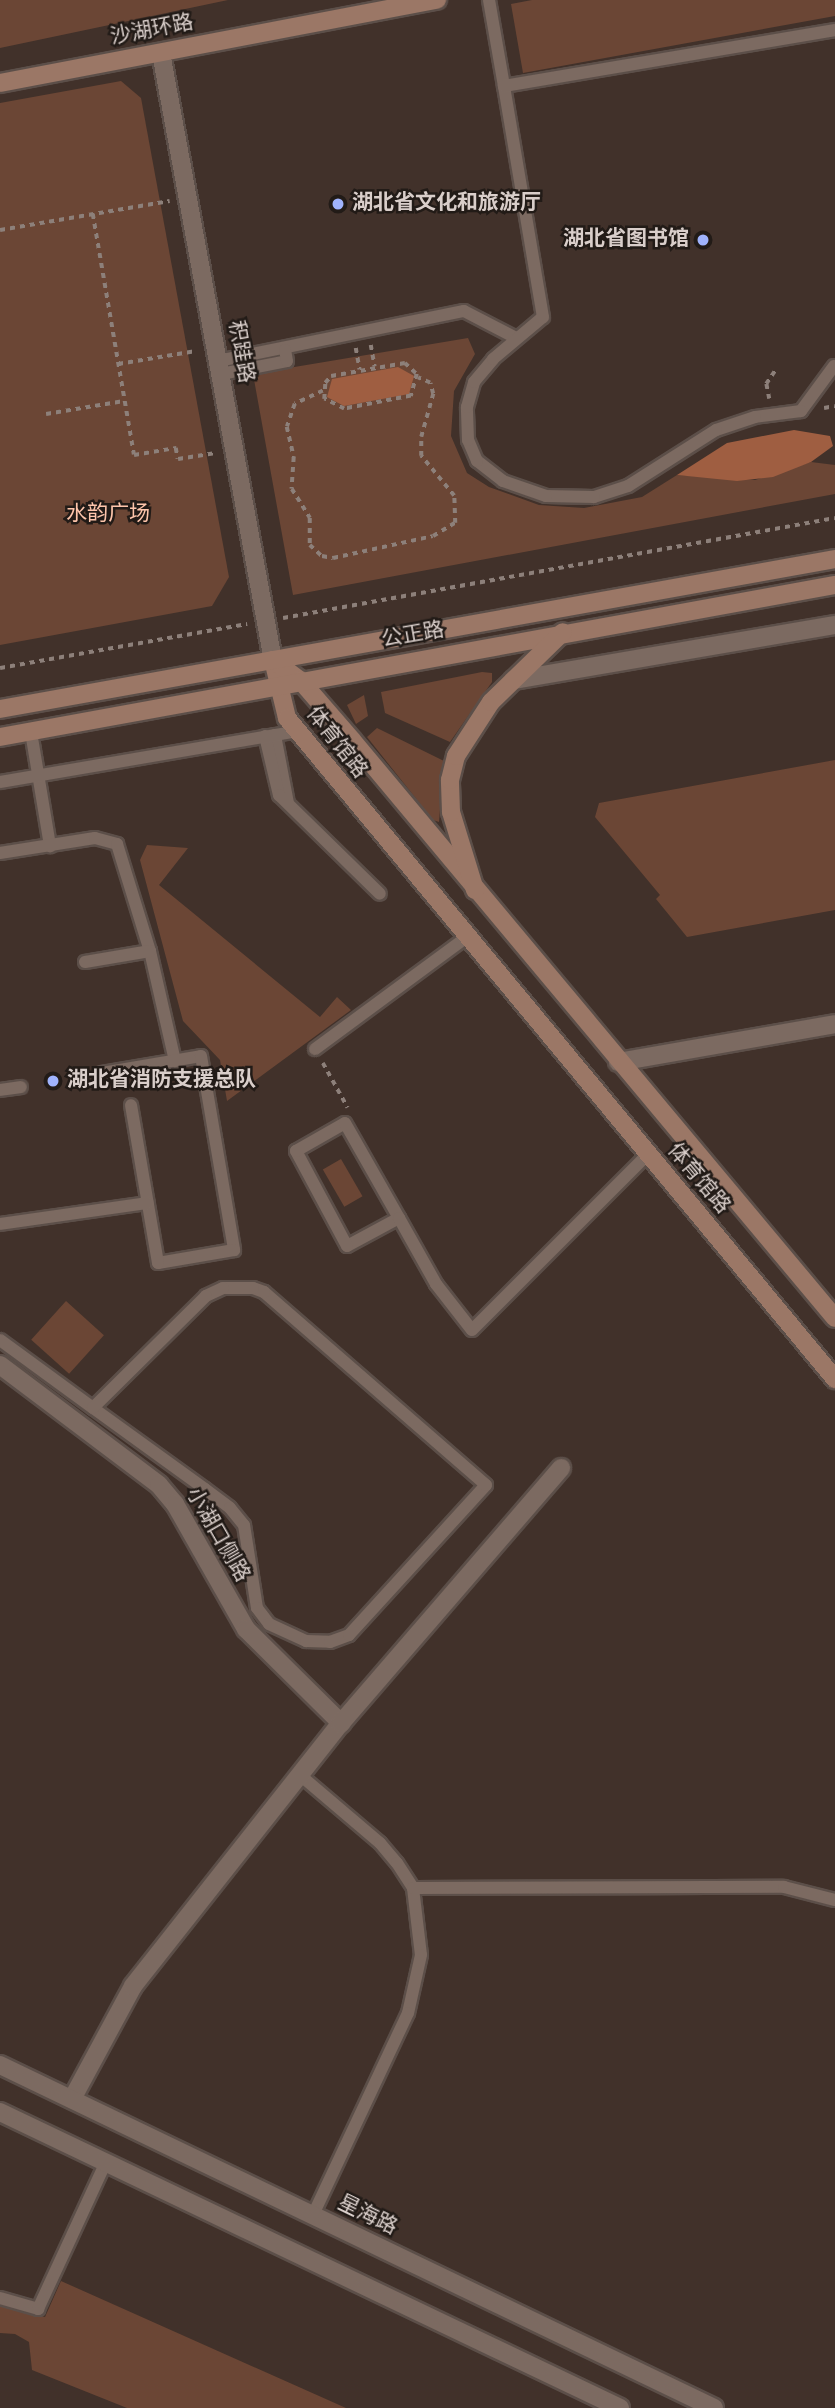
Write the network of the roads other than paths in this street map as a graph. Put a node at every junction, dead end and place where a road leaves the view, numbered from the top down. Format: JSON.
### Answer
{"nodes":[{"id":1,"x":437,"y":0,"type":"edge"},
{"id":2,"x":489,"y":0,"type":"edge"},
{"id":3,"x":835,"y":30,"type":"edge"},
{"id":4,"x":161,"y":52,"type":"junction"},
{"id":5,"x":0,"y":83,"type":"edge"},
{"id":6,"x":504,"y":86,"type":"junction"},
{"id":7,"x":516,"y":338,"type":"junction"},
{"id":8,"x":218,"y":361,"type":"junction"},
{"id":9,"x":834,"y":366,"type":"edge"},
{"id":10,"x":835,"y":559,"type":"edge"},
{"id":11,"x":835,"y":585,"type":"edge"},
{"id":12,"x":835,"y":625,"type":"edge"},
{"id":13,"x":563,"y":632,"type":"junction"},
{"id":14,"x":273,"y":660,"type":"junction"},
{"id":15,"x":300,"y":680,"type":"junction"},
{"id":16,"x":513,"y":680,"type":"junction"},
{"id":17,"x":278,"y":684,"type":"junction"},
{"id":18,"x":0,"y":709,"type":"edge"},
{"id":19,"x":298,"y":731,"type":"junction"},
{"id":20,"x":25,"y":733,"type":"junction"},
{"id":21,"x":270,"y":736,"type":"junction"},
{"id":22,"x":0,"y":737,"type":"edge"},
{"id":23,"x":0,"y":745,"type":"edge"},
{"id":24,"x":38,"y":775,"type":"junction"},
{"id":25,"x":0,"y":782,"type":"edge"},
{"id":26,"x":50,"y":846,"type":"junction"},
{"id":27,"x":0,"y":853,"type":"edge"},
{"id":28,"x":476,"y":893,"type":"junction"},
{"id":29,"x":380,"y":894,"type":"dead end"},
{"id":30,"x":467,"y":937,"type":"junction"},
{"id":31,"x":150,"y":951,"type":"junction"},
{"id":32,"x":85,"y":962,"type":"dead end"},
{"id":33,"x":835,"y":1024,"type":"edge"},
{"id":34,"x":315,"y":1049,"type":"road end"},
{"id":35,"x":175,"y":1060,"type":"junction"},
{"id":36,"x":618,"y":1062,"type":"junction"},
{"id":37,"x":102,"y":1073,"type":"dead end"},
{"id":38,"x":21,"y":1087,"type":"dead end"},
{"id":39,"x":0,"y":1090,"type":"edge"},
{"id":40,"x":131,"y":1105,"type":"dead end"},
{"id":41,"x":648,"y":1154,"type":"junction"},
{"id":42,"x":148,"y":1203,"type":"junction"},
{"id":43,"x":399,"y":1219,"type":"junction"},
{"id":44,"x":0,"y":1224,"type":"edge"},
{"id":45,"x":835,"y":1318,"type":"edge"},
{"id":46,"x":0,"y":1340,"type":"edge"},
{"id":47,"x":0,"y":1365,"type":"edge"},
{"id":48,"x":835,"y":1379,"type":"edge"},
{"id":49,"x":93,"y":1408,"type":"junction"},
{"id":50,"x":561,"y":1468,"type":"dead end"},
{"id":51,"x":341,"y":1723,"type":"junction"},
{"id":52,"x":300,"y":1775,"type":"junction"},
{"id":53,"x":413,"y":1888,"type":"junction"},
{"id":54,"x":835,"y":1900,"type":"edge"},
{"id":55,"x":0,"y":2065,"type":"edge"},
{"id":56,"x":72,"y":2099,"type":"junction"},
{"id":57,"x":0,"y":2112,"type":"edge"},
{"id":58,"x":106,"y":2162,"type":"junction"},
{"id":59,"x":313,"y":2215,"type":"junction"},
{"id":60,"x":0,"y":2298,"type":"edge"},
{"id":61,"x":620,"y":2408,"type":"edge"},
{"id":62,"x":714,"y":2408,"type":"edge"}],
"edges":[{"from":1,"to":4,"type":"main road","name":"沙湖环路"},
{"from":2,"to":6,"type":"lane"},
{"from":3,"to":6,"type":"lane"},
{"from":4,"to":5,"type":"main road","name":"沙湖环路"},
{"from":4,"to":8,"type":"street","name":"积跬路"},
{"from":6,"to":7,"type":"lane"},
{"from":7,"to":8,"type":"lane"},
{"from":7,"to":9,"type":"lane"},
{"from":8,"to":14,"type":"street","name":"积跬路"},
{"from":10,"to":14,"type":"main road","name":"公正路"},
{"from":11,"to":13,"type":"main road","name":"公正路"},
{"from":12,"to":16,"type":"street"},
{"from":13,"to":15,"type":"main road","name":"公正路"},
{"from":13,"to":16,"type":"main road"},
{"from":14,"to":15,"type":"main road","name":"体育馆路"},
{"from":14,"to":17,"type":"main road","name":"体育馆路"},
{"from":14,"to":18,"type":"main road","name":"公正路"},
{"from":15,"to":17,"type":"main road","name":"公正路"},
{"from":15,"to":28,"type":"main road","name":"体育馆路"},
{"from":16,"to":28,"type":"main road"},
{"from":17,"to":19,"type":"main road","name":"体育馆路"},
{"from":17,"to":20,"type":"main road","name":"公正路"},
{"from":19,"to":21,"type":"lane"},
{"from":19,"to":30,"type":"main road","name":"体育馆路"},
{"from":20,"to":22,"type":"main road","name":"公正路"},
{"from":20,"to":23,"type":"street"},
{"from":20,"to":24,"type":"lane"},
{"from":21,"to":24,"type":"lane"},
{"from":21,"to":29,"type":"lane"},
{"from":24,"to":25,"type":"lane"},
{"from":24,"to":26,"type":"lane"},
{"from":26,"to":27,"type":"lane"},
{"from":26,"to":31,"type":"lane"},
{"from":28,"to":36,"type":"main road","name":"体育馆路"},
{"from":30,"to":34,"type":"lane"},
{"from":30,"to":41,"type":"main road","name":"体育馆路"},
{"from":31,"to":32,"type":"lane"},
{"from":31,"to":35,"type":"lane"},
{"from":33,"to":36,"type":"street"},
{"from":35,"to":37,"type":"lane"},
{"from":35,"to":42,"type":"lane"},
{"from":36,"to":45,"type":"main road","name":"体育馆路"},
{"from":38,"to":39,"type":"lane"},
{"from":40,"to":42,"type":"lane"},
{"from":41,"to":43,"type":"lane"},
{"from":41,"to":48,"type":"main road","name":"体育馆路"},
{"from":42,"to":44,"type":"lane"},
{"from":43,"to":43,"type":"lane"},
{"from":46,"to":49,"type":"lane"},
{"from":47,"to":51,"type":"street","name":"小湖口侧路"},
{"from":49,"to":49,"type":"lane"},
{"from":50,"to":51,"type":"street"},
{"from":51,"to":52,"type":"street"},
{"from":52,"to":53,"type":"lane"},
{"from":52,"to":56,"type":"street"},
{"from":53,"to":54,"type":"lane"},
{"from":53,"to":59,"type":"lane"},
{"from":55,"to":56,"type":"street","name":"星海路"},
{"from":56,"to":59,"type":"street","name":"星海路"},
{"from":57,"to":58,"type":"street"},
{"from":58,"to":60,"type":"lane"},
{"from":58,"to":61,"type":"street"},
{"from":59,"to":62,"type":"street","name":"星海路"}]}
